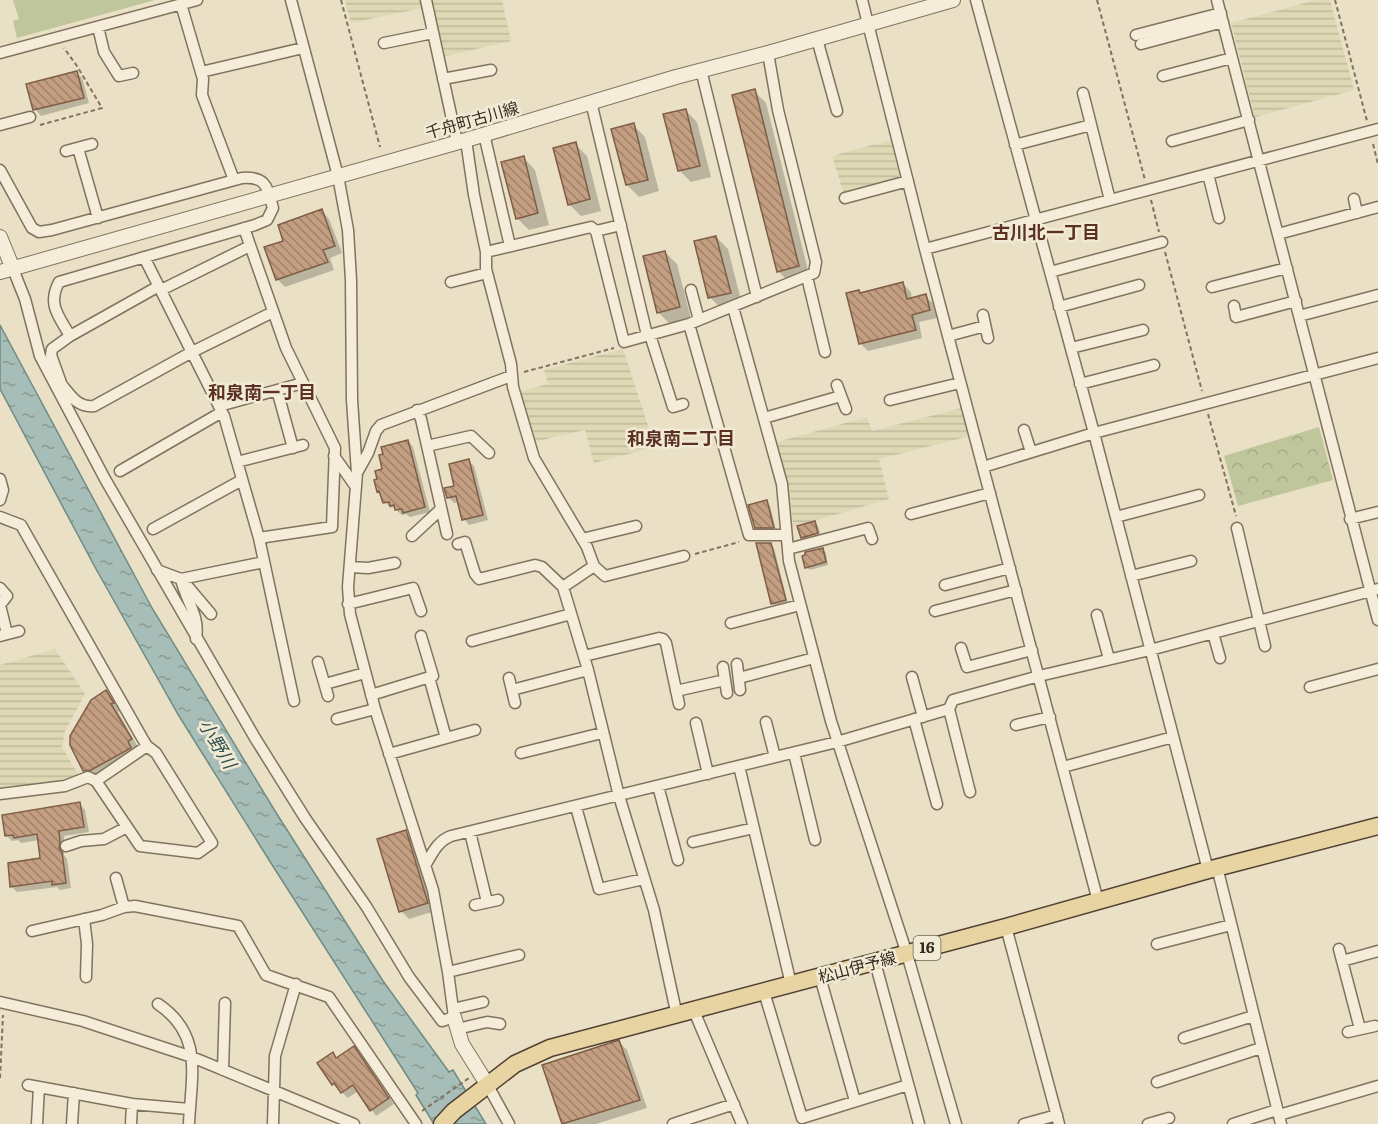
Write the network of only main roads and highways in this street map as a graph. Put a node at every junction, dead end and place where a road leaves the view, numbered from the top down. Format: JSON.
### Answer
{"nodes":[{"id":1,"x":1378,"y":826,"type":"edge"},
{"id":2,"x":442,"y":1124,"type":"edge"}],
"edges":[{"from":1,"to":2,"type":"main road","name":"松山伊予線","number":"16"}]}
